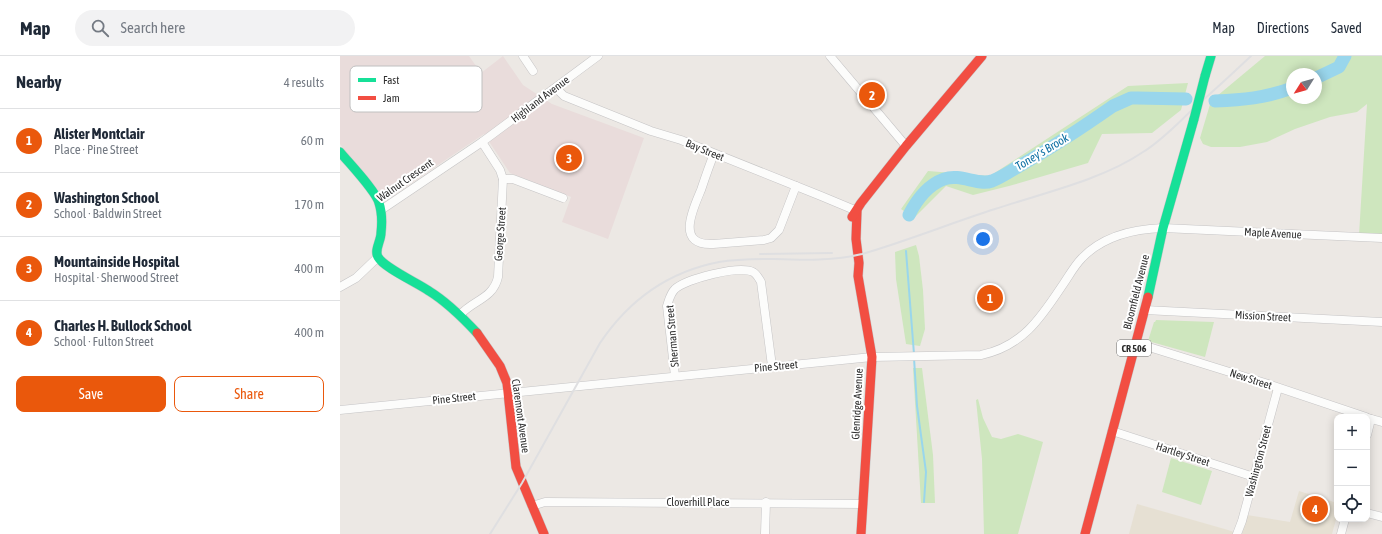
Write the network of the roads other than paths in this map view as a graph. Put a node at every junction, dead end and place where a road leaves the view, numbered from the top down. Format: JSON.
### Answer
{"nodes":[{"id":1,"x":523,"y":56,"type":"edge"},
{"id":2,"x":598,"y":56,"type":"edge"},
{"id":3,"x":830,"y":56,"type":"edge"},
{"id":4,"x":982,"y":56,"type":"edge"},
{"id":5,"x":1211,"y":56,"type":"edge"},
{"id":6,"x":533,"y":70,"type":"dead end"},
{"id":7,"x":556,"y":88,"type":"junction"},
{"id":8,"x":482,"y":142,"type":"junction"},
{"id":9,"x":906,"y":146,"type":"junction"},
{"id":10,"x":340,"y":152,"type":"edge"},
{"id":11,"x":714,"y":154,"type":"junction"},
{"id":12,"x":503,"y":179,"type":"junction"},
{"id":13,"x":796,"y":186,"type":"junction"},
{"id":14,"x":563,"y":198,"type":"dead end"},
{"id":15,"x":381,"y":210,"type":"junction"},
{"id":16,"x":857,"y":211,"type":"junction"},
{"id":17,"x":1164,"y":228,"type":"junction"},
{"id":18,"x":1382,"y":238,"type":"edge"},
{"id":19,"x":378,"y":257,"type":"junction"},
{"id":20,"x":340,"y":287,"type":"edge"},
{"id":21,"x":1145,"y":310,"type":"junction"},
{"id":22,"x":460,"y":315,"type":"junction"},
{"id":23,"x":1382,"y":322,"type":"edge"},
{"id":24,"x":1136,"y":343,"type":"junction"},
{"id":25,"x":872,"y":357,"type":"junction"},
{"id":26,"x":772,"y":366,"type":"junction"},
{"id":27,"x":675,"y":376,"type":"junction"},
{"id":28,"x":1278,"y":388,"type":"junction"},
{"id":29,"x":508,"y":393,"type":"junction"},
{"id":30,"x":340,"y":410,"type":"edge"},
{"id":31,"x":1356,"y":414,"type":"edge"},
{"id":32,"x":1370,"y":419,"type":"edge"},
{"id":33,"x":1382,"y":422,"type":"edge"},
{"id":34,"x":1112,"y":432,"type":"junction"},
{"id":35,"x":1254,"y":477,"type":"junction"},
{"id":36,"x":766,"y":502,"type":"junction"},
{"id":37,"x":863,"y":504,"type":"junction"},
{"id":38,"x":532,"y":506,"type":"junction"},
{"id":39,"x":1370,"y":515,"type":"edge"},
{"id":40,"x":1382,"y":517,"type":"edge"},
{"id":41,"x":1344,"y":522,"type":"edge"},
{"id":42,"x":544,"y":534,"type":"edge"},
{"id":43,"x":765,"y":534,"type":"edge"},
{"id":44,"x":860,"y":534,"type":"edge"},
{"id":45,"x":1085,"y":534,"type":"edge"},
{"id":46,"x":1237,"y":534,"type":"edge"},
{"id":47,"x":1341,"y":534,"type":"edge"}],
"edges":[{"from":1,"to":6,"type":"street"},
{"from":2,"to":7,"type":"street","name":"Highland Avenue"},
{"from":3,"to":9,"type":"street"},
{"from":4,"to":9,"type":"street"},
{"from":5,"to":17,"type":"street","name":"Bloomfield Avenue","number":"CR 506","bridge":true},
{"from":7,"to":8,"type":"street","name":"Highland Avenue"},
{"from":7,"to":11,"type":"street","name":"Bay Street"},
{"from":8,"to":12,"type":"street","name":"George Street"},
{"from":8,"to":15,"type":"street","name":"Walnut Crescent"},
{"from":9,"to":16,"type":"street"},
{"from":10,"to":15,"type":"street"},
{"from":11,"to":13,"type":"street","name":"Bay Street"},
{"from":11,"to":13,"type":"street"},
{"from":12,"to":14,"type":"street"},
{"from":12,"to":22,"type":"street","name":"George Street"},
{"from":13,"to":16,"type":"street","name":"Bay Street"},
{"from":15,"to":19,"type":"street","name":"Walnut Crescent"},
{"from":16,"to":25,"type":"street","name":"Glenridge Avenue"},
{"from":17,"to":18,"type":"street","name":"Maple Avenue"},
{"from":17,"to":21,"type":"street","name":"Bloomfield Avenue","number":"CR 506"},
{"from":17,"to":25,"type":"street","name":"Pine Street"},
{"from":19,"to":20,"type":"street"},
{"from":19,"to":22,"type":"street","name":"Claremont Avenue"},
{"from":21,"to":23,"type":"street","name":"Mission Street"},
{"from":21,"to":24,"type":"street","name":"Bloomfield Avenue","number":"CR 506"},
{"from":22,"to":29,"type":"street","name":"Claremont Avenue"},
{"from":24,"to":28,"type":"street","name":"New Street"},
{"from":24,"to":34,"type":"street","name":"Bloomfield Avenue","number":"CR 506"},
{"from":25,"to":26,"type":"street","name":"Pine Street"},
{"from":25,"to":37,"type":"street","name":"Glenridge Avenue"},
{"from":26,"to":27,"type":"street","name":"Pine Street"},
{"from":26,"to":27,"type":"street","name":"Sherman Street"},
{"from":27,"to":29,"type":"street","name":"Pine Street"},
{"from":28,"to":31,"type":"street","name":"New Street"},
{"from":28,"to":35,"type":"street","name":"Washington Street"},
{"from":29,"to":30,"type":"street","name":"Pine Street"},
{"from":29,"to":38,"type":"street","name":"Claremont Avenue"},
{"from":32,"to":33,"type":"street","name":"New Street"},
{"from":34,"to":35,"type":"street","name":"Hartley Street"},
{"from":34,"to":45,"type":"street","name":"Bloomfield Avenue","number":"CR 506"},
{"from":35,"to":46,"type":"street","name":"Washington Street"},
{"from":36,"to":37,"type":"street","name":"Cloverhill Place"},
{"from":36,"to":38,"type":"street","name":"Cloverhill Place"},
{"from":36,"to":43,"type":"street"},
{"from":37,"to":44,"type":"street","name":"Glenridge Avenue"},
{"from":38,"to":42,"type":"street","name":"Claremont Avenue"},
{"from":39,"to":40,"type":"street"},
{"from":41,"to":47,"type":"street"}]}
